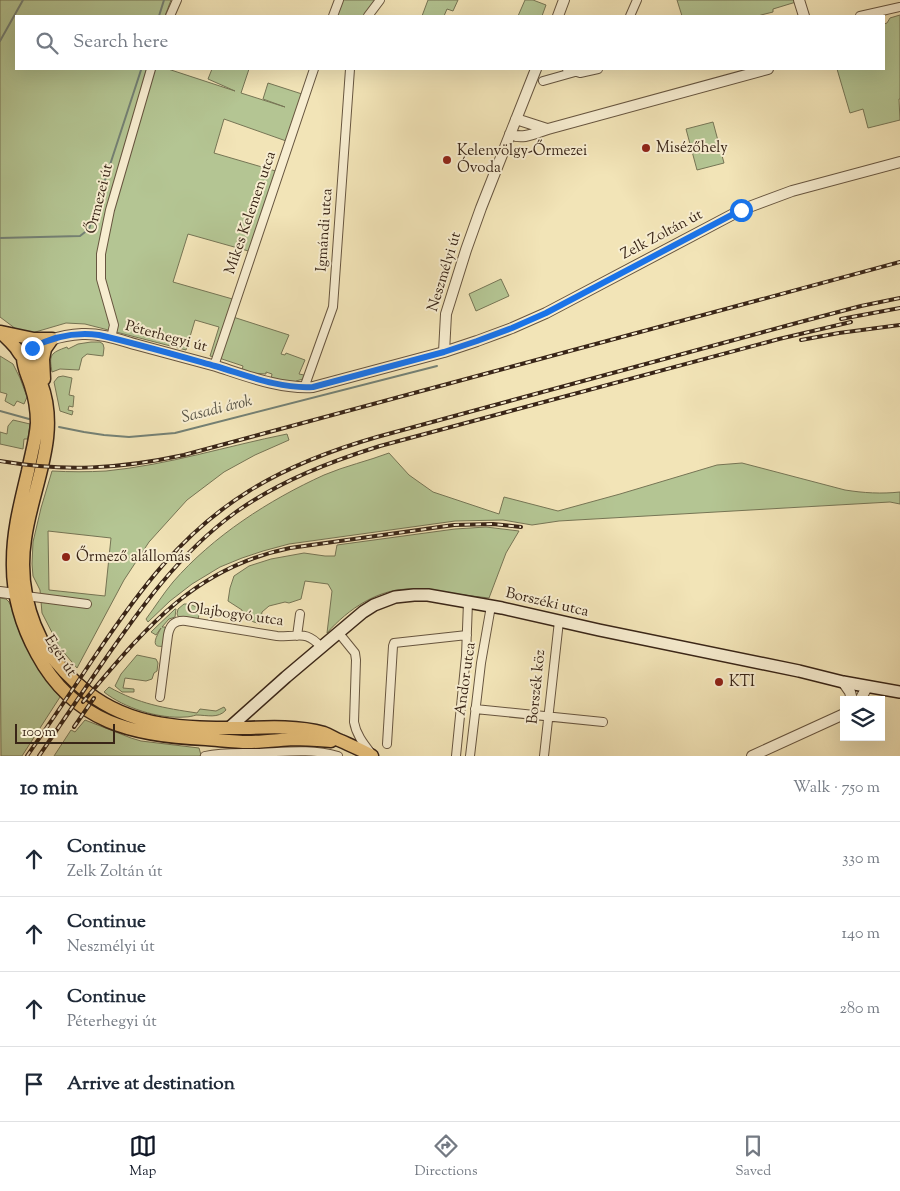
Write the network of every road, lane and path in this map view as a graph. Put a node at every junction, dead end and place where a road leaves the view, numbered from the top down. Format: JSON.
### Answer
{"nodes":[{"id":1,"x":176,"y":0,"type":"edge"},
{"id":2,"x":339,"y":0,"type":"edge"},
{"id":3,"x":380,"y":0,"type":"edge"},
{"id":4,"x":564,"y":0,"type":"edge"},
{"id":5,"x":637,"y":0,"type":"edge"},
{"id":6,"x":799,"y":0,"type":"edge"},
{"id":7,"x":900,"y":7,"type":"edge"},
{"id":8,"x":170,"y":15,"type":"edge"},
{"id":9,"x":333,"y":15,"type":"edge"},
{"id":10,"x":369,"y":15,"type":"edge"},
{"id":11,"x":558,"y":15,"type":"edge"},
{"id":12,"x":630,"y":15,"type":"edge"},
{"id":13,"x":804,"y":15,"type":"edge"},
{"id":14,"x":864,"y":15,"type":"edge"},
{"id":15,"x":151,"y":70,"type":"edge"},
{"id":16,"x":314,"y":70,"type":"edge"},
{"id":17,"x":350,"y":70,"type":"edge"},
{"id":18,"x":536,"y":70,"type":"edge"},
{"id":19,"x":570,"y":70,"type":"edge"},
{"id":20,"x":594,"y":70,"type":"edge"},
{"id":21,"x":764,"y":70,"type":"edge"},
{"id":22,"x":575,"y":72,"type":"junction"},
{"id":23,"x":543,"y":81,"type":"dead end"},
{"id":24,"x":524,"y":98,"type":"junction"},
{"id":25,"x":516,"y":119,"type":"junction"},
{"id":26,"x":532,"y":124,"type":"junction"},
{"id":27,"x":548,"y":129,"type":"junction"},
{"id":28,"x":510,"y":134,"type":"junction"},
{"id":29,"x":900,"y":162,"type":"edge"},
{"id":30,"x":0,"y":332,"type":"edge"},
{"id":31,"x":112,"y":338,"type":"junction"},
{"id":32,"x":52,"y":339,"type":"junction"},
{"id":33,"x":444,"y":352,"type":"junction"},
{"id":34,"x":23,"y":357,"type":"junction"},
{"id":35,"x":214,"y":366,"type":"junction"},
{"id":36,"x":43,"y":387,"type":"junction"},
{"id":37,"x":304,"y":388,"type":"junction"},
{"id":38,"x":0,"y":592,"type":"edge"},
{"id":39,"x":21,"y":595,"type":"junction"},
{"id":40,"x":468,"y":602,"type":"junction"},
{"id":41,"x":87,"y":604,"type":"dead end"},
{"id":42,"x":491,"y":606,"type":"junction"},
{"id":43,"x":300,"y":614,"type":"dead end"},
{"id":44,"x":558,"y":621,"type":"junction"},
{"id":45,"x":338,"y":632,"type":"junction"},
{"id":46,"x":466,"y":635,"type":"junction"},
{"id":47,"x":297,"y":636,"type":"junction"},
{"id":48,"x":321,"y":647,"type":"junction"},
{"id":49,"x":843,"y":682,"type":"junction"},
{"id":50,"x":867,"y":687,"type":"junction"},
{"id":51,"x":900,"y":692,"type":"edge"},
{"id":52,"x":851,"y":696,"type":"edge"},
{"id":53,"x":862,"y":696,"type":"edge"},
{"id":54,"x":160,"y":697,"type":"dead end"},
{"id":55,"x":475,"y":709,"type":"junction"},
{"id":56,"x":548,"y":716,"type":"junction"},
{"id":57,"x":840,"y":716,"type":"edge"},
{"id":58,"x":603,"y":722,"type":"dead end"},
{"id":59,"x":229,"y":728,"type":"junction"},
{"id":60,"x":209,"y":739,"type":"junction"},
{"id":61,"x":341,"y":741,"type":"junction"},
{"id":62,"x":387,"y":744,"type":"dead end"},
{"id":63,"x":266,"y":754,"type":"edge"},
{"id":64,"x":206,"y":756,"type":"edge"},
{"id":65,"x":335,"y":756,"type":"edge"},
{"id":66,"x":372,"y":756,"type":"edge"},
{"id":67,"x":456,"y":756,"type":"edge"},
{"id":68,"x":470,"y":756,"type":"edge"},
{"id":69,"x":544,"y":756,"type":"edge"},
{"id":70,"x":752,"y":756,"type":"edge"}],
"edges":[{"from":1,"to":8,"type":"street"},
{"from":2,"to":9,"type":"street"},
{"from":3,"to":10,"type":"street"},
{"from":4,"to":11,"type":"street"},
{"from":5,"to":12,"type":"street"},
{"from":6,"to":13,"type":"street"},
{"from":7,"to":14,"type":"street"},
{"from":15,"to":31,"type":"street","name":"Őrmezei út"},
{"from":16,"to":35,"type":"street","name":"Mikes Kelemen utca"},
{"from":17,"to":37,"type":"street","name":"Igmándi utca"},
{"from":18,"to":24,"type":"street","name":"Neszmélyi út"},
{"from":19,"to":22,"type":"street"},
{"from":20,"to":22,"type":"street"},
{"from":21,"to":27,"type":"street"},
{"from":22,"to":23,"type":"street"},
{"from":24,"to":25,"type":"street","name":"Neszmélyi út"},
{"from":24,"to":26,"type":"street"},
{"from":25,"to":26,"type":"street"},
{"from":25,"to":28,"type":"street","name":"Neszmélyi út"},
{"from":26,"to":27,"type":"street"},
{"from":27,"to":28,"type":"street"},
{"from":28,"to":33,"type":"street","name":"Neszmélyi út"},
{"from":29,"to":33,"type":"street","name":"Zelk Zoltán út"},
{"from":30,"to":32,"type":"main road"},
{"from":30,"to":34,"type":"main road","name":"Egér út"},
{"from":31,"to":32,"type":"street","name":"Péterhegyi út"},
{"from":31,"to":35,"type":"street","name":"Péterhegyi út"},
{"from":32,"to":34,"type":"street","name":"Péterhegyi út"},
{"from":32,"to":36,"type":"main road"},
{"from":33,"to":37,"type":"street"},
{"from":34,"to":36,"type":"main road","name":"Egér út"},
{"from":34,"to":39,"type":"main road","name":"Egér út"},
{"from":35,"to":37,"type":"street","name":"Péterhegyi út"},
{"from":36,"to":39,"type":"main road","name":"Egér út"},
{"from":38,"to":39,"type":"street"},
{"from":39,"to":41,"type":"street"},
{"from":39,"to":59,"type":"main road","name":"Egér út"},
{"from":39,"to":60,"type":"main road","name":"Egér út"},
{"from":40,"to":42,"type":"main road","name":"Borszéki utca"},
{"from":40,"to":45,"type":"main road","name":"Borszéki utca"},
{"from":40,"to":46,"type":"street"},
{"from":42,"to":44,"type":"main road","name":"Borszéki utca"},
{"from":42,"to":55,"type":"street","name":"Andor utca"},
{"from":43,"to":47,"type":"street"},
{"from":44,"to":49,"type":"main road","name":"Borszéki utca"},
{"from":44,"to":56,"type":"street","name":"Borszék köz"},
{"from":45,"to":48,"type":"main road","name":"Borszéki utca"},
{"from":45,"to":66,"type":"street"},
{"from":46,"to":62,"type":"street"},
{"from":46,"to":67,"type":"street"},
{"from":47,"to":48,"type":"street","name":"Olajbogyó utca"},
{"from":47,"to":54,"type":"street","name":"Olajbogyó utca"},
{"from":48,"to":59,"type":"main road","name":"Borszéki utca"},
{"from":49,"to":50,"type":"main road","name":"Borszéki utca"},
{"from":49,"to":52,"type":"street"},
{"from":50,"to":51,"type":"main road","name":"Borszéki utca"},
{"from":50,"to":53,"type":"street"},
{"from":55,"to":56,"type":"street"},
{"from":55,"to":68,"type":"street","name":"Andor utca"},
{"from":56,"to":58,"type":"street"},
{"from":56,"to":69,"type":"street","name":"Borszék köz"},
{"from":57,"to":70,"type":"street"},
{"from":59,"to":60,"type":"main road"},
{"from":59,"to":61,"type":"main road","name":"Egér út"},
{"from":60,"to":61,"type":"main road","name":"Egér út"},
{"from":61,"to":66,"type":"main road","name":"Egér út"},
{"from":63,"to":64,"type":"street"},
{"from":63,"to":65,"type":"street"}]}
